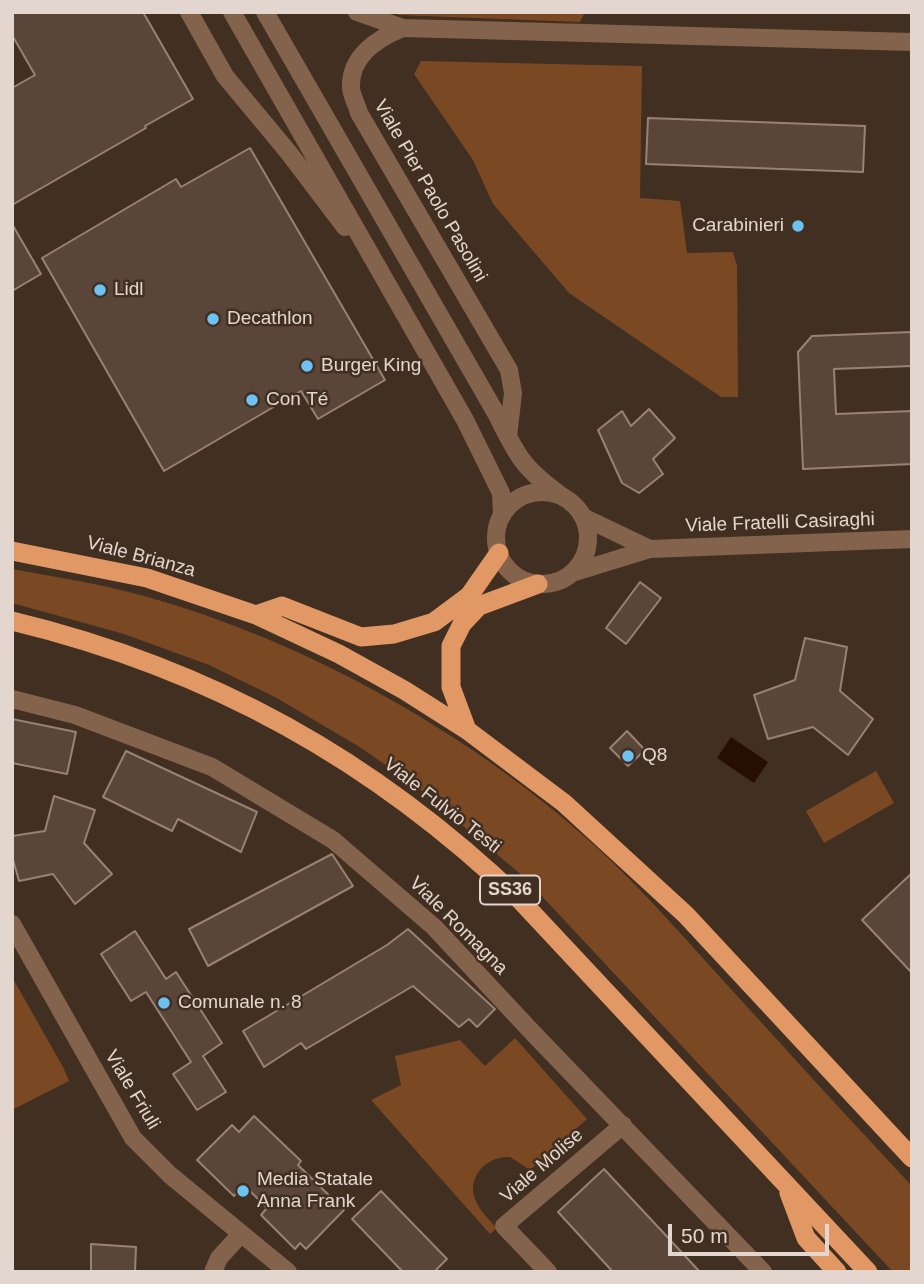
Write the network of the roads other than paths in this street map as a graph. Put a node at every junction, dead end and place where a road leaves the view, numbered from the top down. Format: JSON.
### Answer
{"nodes":[{"id":1,"x":189,"y":12,"type":"edge"},
{"id":2,"x":232,"y":12,"type":"edge"},
{"id":3,"x":265,"y":12,"type":"edge"},
{"id":4,"x":357,"y":12,"type":"edge"},
{"id":5,"x":403,"y":29,"type":"junction"},
{"id":6,"x":912,"y":42,"type":"edge"},
{"id":7,"x":381,"y":273,"type":"junction"},
{"id":8,"x":508,"y":437,"type":"junction"},
{"id":9,"x":563,"y":497,"type":"junction"},
{"id":10,"x":502,"y":515,"type":"junction"},
{"id":11,"x":583,"y":517,"type":"junction"},
{"id":12,"x":912,"y":538,"type":"edge"},
{"id":13,"x":650,"y":550,"type":"junction"},
{"id":14,"x":12,"y":551,"type":"edge"},
{"id":15,"x":499,"y":553,"type":"junction"},
{"id":16,"x":572,"y":573,"type":"junction"},
{"id":17,"x":538,"y":584,"type":"junction"},
{"id":18,"x":256,"y":615,"type":"junction"},
{"id":19,"x":12,"y":621,"type":"edge"},
{"id":20,"x":12,"y":699,"type":"edge"},
{"id":21,"x":467,"y":730,"type":"junction"},
{"id":22,"x":12,"y":924,"type":"edge"},
{"id":23,"x":623,"y":1125,"type":"junction"},
{"id":24,"x":912,"y":1158,"type":"edge"},
{"id":25,"x":785,"y":1182,"type":"junction"},
{"id":26,"x":241,"y":1234,"type":"junction"},
{"id":27,"x":213,"y":1272,"type":"edge"},
{"id":28,"x":288,"y":1272,"type":"edge"},
{"id":29,"x":548,"y":1272,"type":"edge"},
{"id":30,"x":763,"y":1272,"type":"edge"},
{"id":31,"x":837,"y":1272,"type":"edge"},
{"id":32,"x":868,"y":1272,"type":"edge"}],
"edges":[{"from":1,"to":7,"type":"street"},
{"from":2,"to":7,"type":"street"},
{"from":3,"to":8,"type":"street"},
{"from":4,"to":5,"type":"street"},
{"from":5,"to":6,"type":"street"},
{"from":5,"to":8,"type":"street","name":"Viale Pier Paolo Pasolini"},
{"from":7,"to":10,"type":"street"},
{"from":8,"to":9,"type":"street"},
{"from":9,"to":10,"type":"street"},
{"from":9,"to":11,"type":"street"},
{"from":10,"to":15,"type":"street"},
{"from":11,"to":13,"type":"street","name":"Viale Fratelli Casiraghi"},
{"from":11,"to":16,"type":"street"},
{"from":12,"to":13,"type":"street","name":"Viale Fratelli Casiraghi"},
{"from":13,"to":16,"type":"street","name":"Viale Fratelli Casiraghi"},
{"from":14,"to":18,"type":"highway","name":"Viale Brianza"},
{"from":15,"to":17,"type":"street"},
{"from":15,"to":18,"type":"highway"},
{"from":16,"to":17,"type":"street"},
{"from":17,"to":21,"type":"highway"},
{"from":18,"to":21,"type":"highway"},
{"from":19,"to":25,"type":"highway","name":"Viale Fulvio Testi","number":"SS36"},
{"from":20,"to":23,"type":"street","name":"Viale Romagna"},
{"from":21,"to":24,"type":"highway"},
{"from":22,"to":26,"type":"street","name":"Viale Friuli"},
{"from":23,"to":29,"type":"street","name":"Viale Molise"},
{"from":23,"to":30,"type":"street","name":"Viale Romagna"},
{"from":25,"to":31,"type":"highway"},
{"from":25,"to":32,"type":"highway","name":"Viale Fulvio Testi","number":"SS36"},
{"from":26,"to":27,"type":"street"},
{"from":26,"to":28,"type":"street","name":"Viale Friuli"}]}
